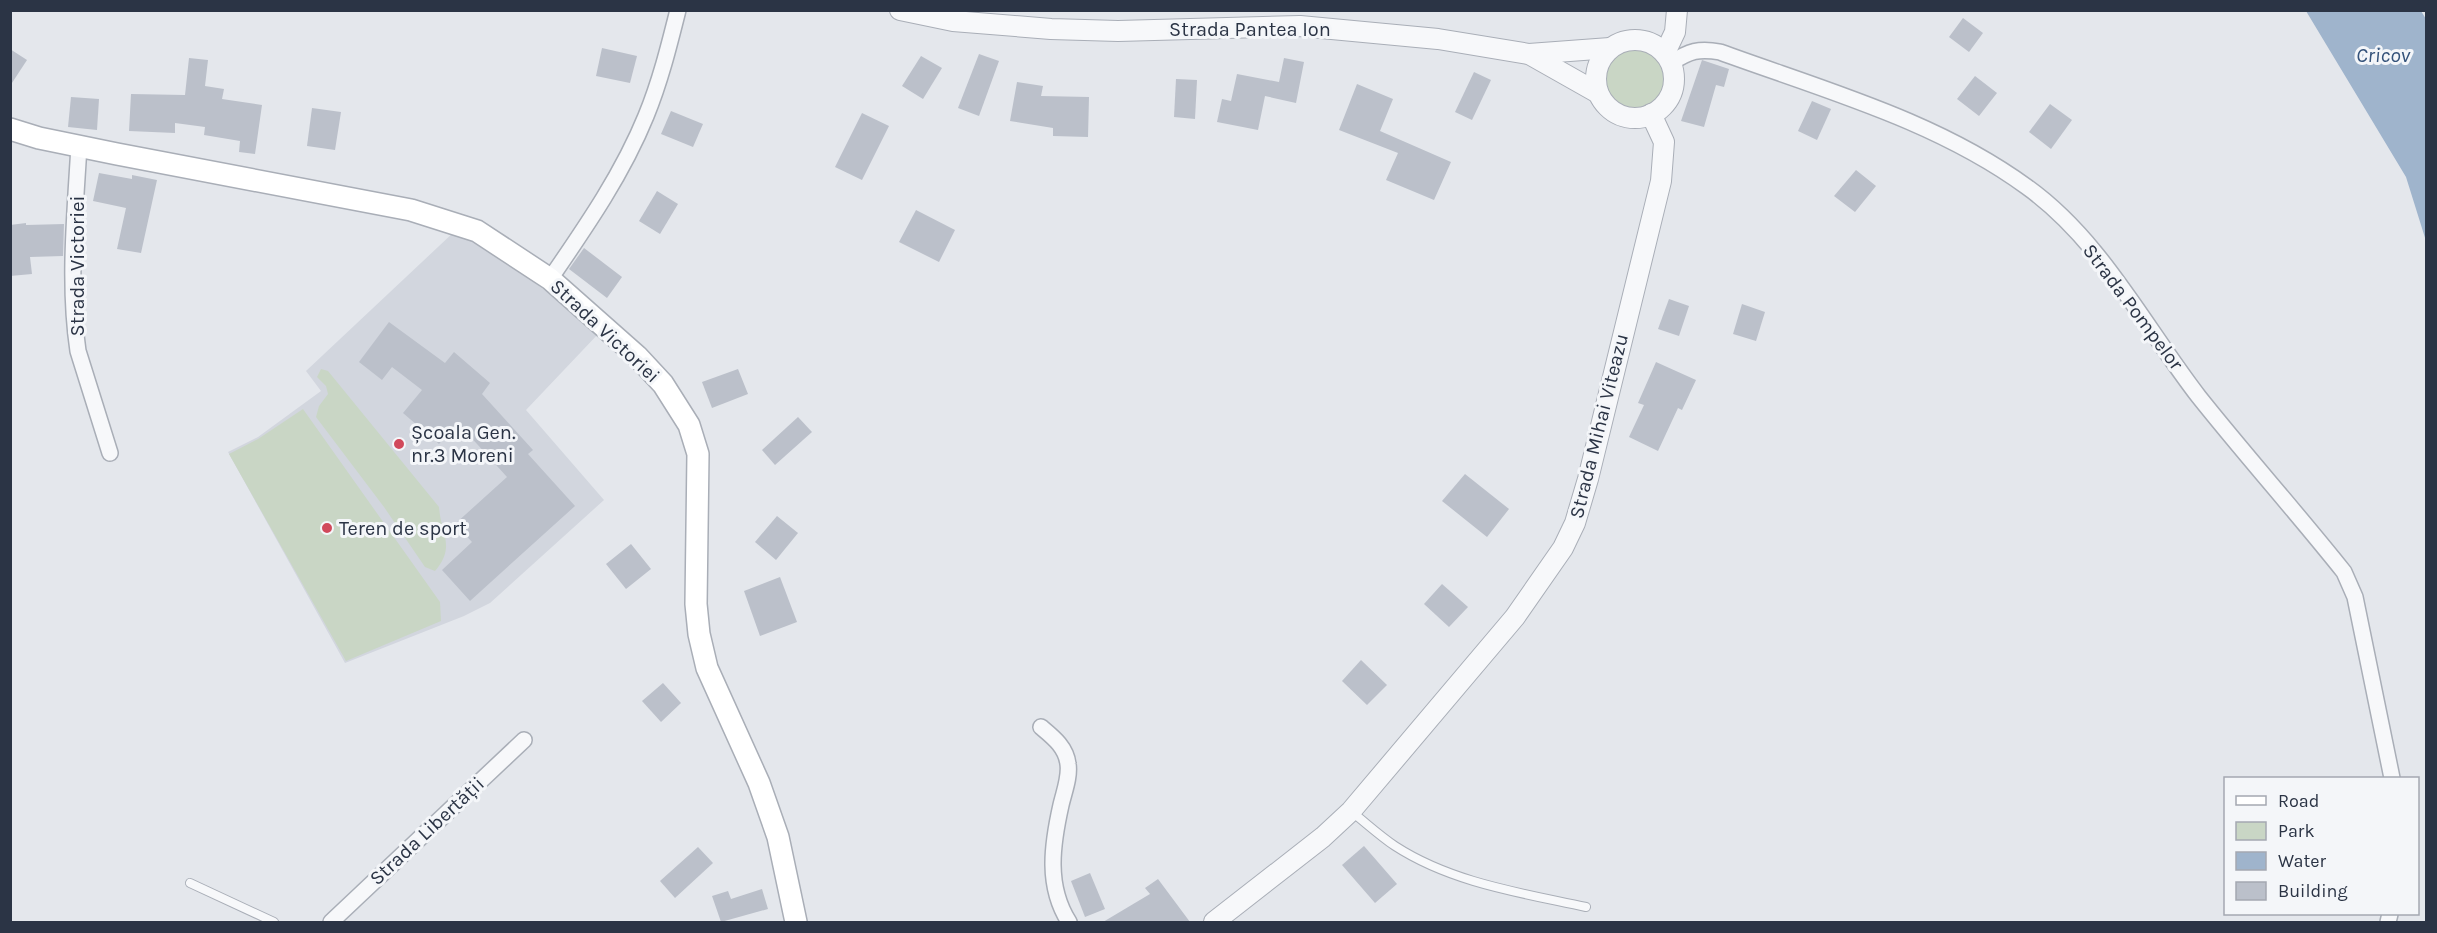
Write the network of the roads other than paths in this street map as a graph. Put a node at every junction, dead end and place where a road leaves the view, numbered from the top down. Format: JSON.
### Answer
{"nodes":[{"id":1,"x":678,"y":10,"type":"edge"},
{"id":2,"x":900,"y":10,"type":"edge"},
{"id":3,"x":1677,"y":10,"type":"edge"},
{"id":4,"x":1610,"y":48,"type":"junction"},
{"id":5,"x":1529,"y":54,"type":"junction"},
{"id":6,"x":1668,"y":58,"type":"junction"},
{"id":7,"x":1598,"y":93,"type":"junction"},
{"id":8,"x":1652,"y":114,"type":"junction"},
{"id":9,"x":10,"y":129,"type":"edge"},
{"id":10,"x":79,"y":146,"type":"junction"},
{"id":11,"x":550,"y":279,"type":"junction"},
{"id":12,"x":110,"y":453,"type":"dead end"},
{"id":13,"x":1041,"y":727,"type":"dead end"},
{"id":14,"x":524,"y":740,"type":"dead end"},
{"id":15,"x":2392,"y":777,"type":"edge"},
{"id":16,"x":1351,"y":811,"type":"junction"},
{"id":17,"x":190,"y":883,"type":"dead end"},
{"id":18,"x":1586,"y":907,"type":"dead end"},
{"id":19,"x":274,"y":922,"type":"edge"},
{"id":20,"x":331,"y":922,"type":"edge"},
{"id":21,"x":796,"y":922,"type":"edge"},
{"id":22,"x":1069,"y":922,"type":"edge"},
{"id":23,"x":1214,"y":922,"type":"edge"}],
"edges":[{"from":1,"to":11,"type":"street"},
{"from":2,"to":5,"type":"street","name":"Strada Pantea Ion"},
{"from":3,"to":6,"type":"street"},
{"from":4,"to":5,"type":"street","name":"Strada Pantea Ion"},
{"from":4,"to":6,"type":"street"},
{"from":4,"to":7,"type":"street"},
{"from":5,"to":7,"type":"street","name":"Strada Pantea Ion"},
{"from":6,"to":8,"type":"street"},
{"from":6,"to":15,"type":"street","name":"Strada Pompelor"},
{"from":7,"to":8,"type":"street"},
{"from":8,"to":16,"type":"street","name":"Strada Mihai Viteazu"},
{"from":9,"to":10,"type":"main road","name":"Strada Victoriei"},
{"from":10,"to":11,"type":"main road","name":"Strada Victoriei"},
{"from":10,"to":12,"type":"street","name":"Strada Victoriei"},
{"from":11,"to":21,"type":"main road","name":"Strada Victoriei"},
{"from":13,"to":22,"type":"street"},
{"from":14,"to":20,"type":"street","name":"Strada Libertății"},
{"from":16,"to":18,"type":"lane"},
{"from":16,"to":23,"type":"street","name":"Strada Mihai Viteazu"},
{"from":17,"to":19,"type":"lane"}]}
